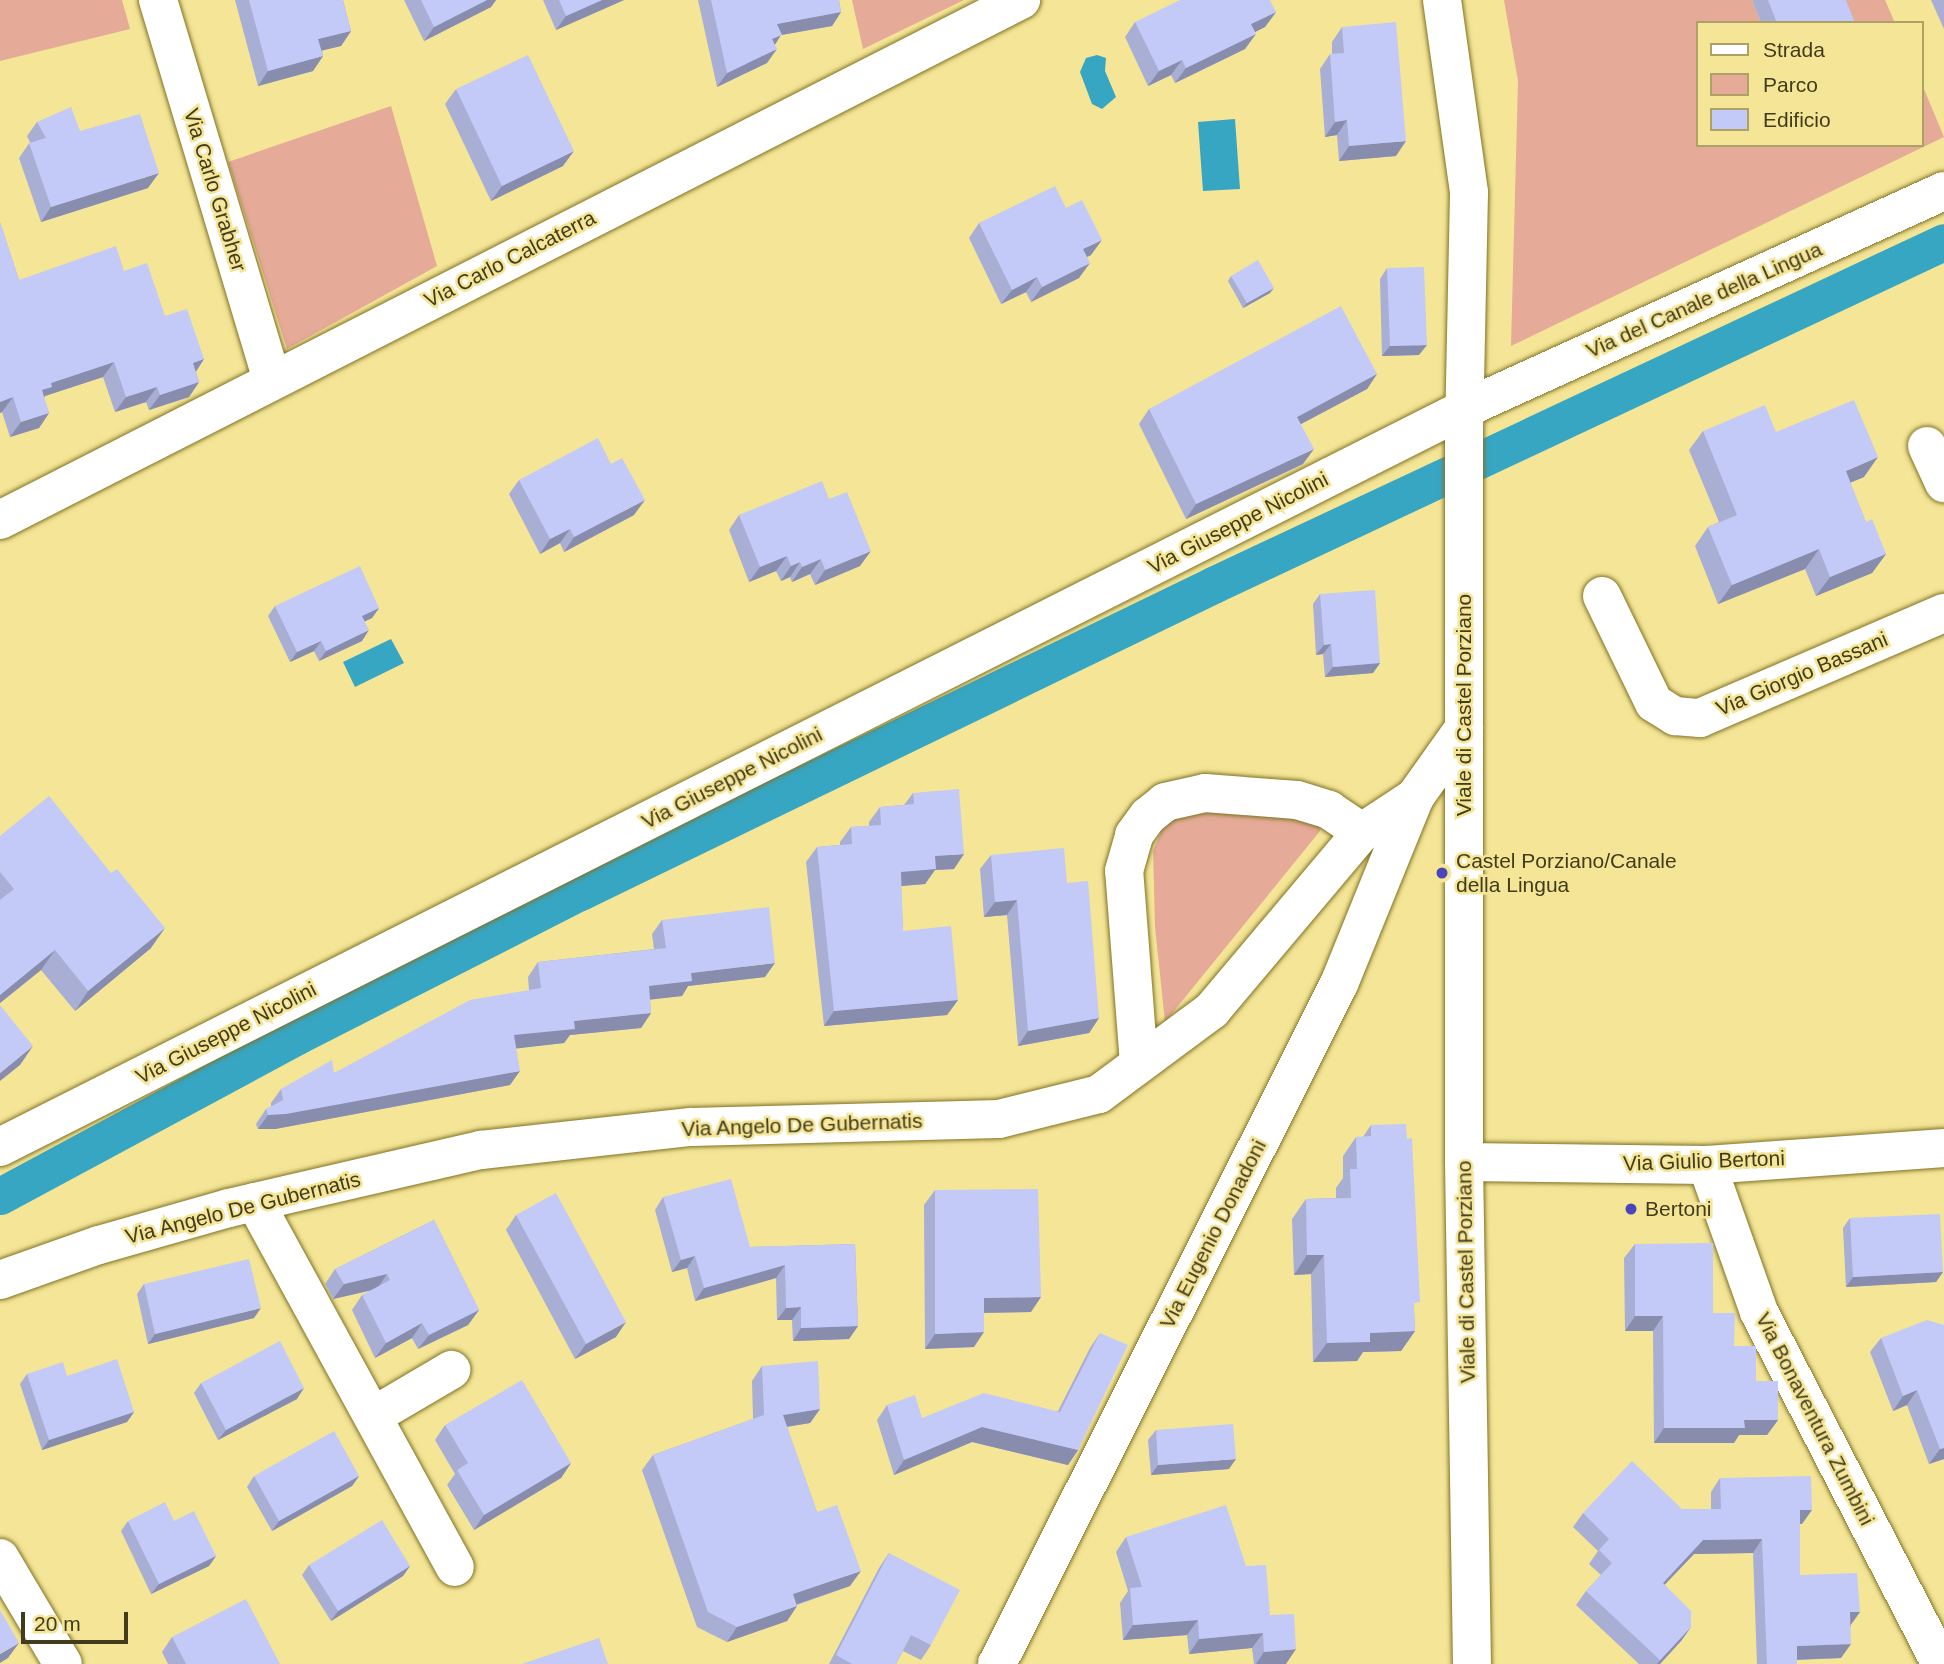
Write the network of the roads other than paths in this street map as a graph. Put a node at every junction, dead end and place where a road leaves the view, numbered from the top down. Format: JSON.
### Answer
{"nodes":[{"id":1,"x":159,"y":0,"type":"edge"},
{"id":2,"x":1021,"y":0,"type":"edge"},
{"id":3,"x":1442,"y":0,"type":"edge"},
{"id":4,"x":1944,"y":191,"type":"edge"},
{"id":5,"x":272,"y":380,"type":"junction"},
{"id":6,"x":1464,"y":422,"type":"junction"},
{"id":7,"x":1927,"y":446,"type":"dead end"},
{"id":8,"x":1944,"y":483,"type":"edge"},
{"id":9,"x":0,"y":520,"type":"edge"},
{"id":10,"x":1602,"y":596,"type":"dead end"},
{"id":11,"x":1944,"y":613,"type":"edge"},
{"id":12,"x":1464,"y":728,"type":"junction"},
{"id":13,"x":1415,"y":797,"type":"junction"},
{"id":14,"x":1362,"y":832,"type":"junction"},
{"id":15,"x":1139,"y":1064,"type":"junction"},
{"id":16,"x":0,"y":1147,"type":"edge"},
{"id":17,"x":1944,"y":1148,"type":"edge"},
{"id":18,"x":1464,"y":1162,"type":"junction"},
{"id":19,"x":1707,"y":1165,"type":"junction"},
{"id":20,"x":255,"y":1202,"type":"junction"},
{"id":21,"x":0,"y":1280,"type":"edge"},
{"id":22,"x":451,"y":1370,"type":"dead end"},
{"id":23,"x":373,"y":1416,"type":"junction"},
{"id":24,"x":0,"y":1558,"type":"edge"},
{"id":25,"x":455,"y":1567,"type":"dead end"},
{"id":26,"x":63,"y":1664,"type":"edge"},
{"id":27,"x":997,"y":1664,"type":"edge"},
{"id":28,"x":1472,"y":1664,"type":"edge"},
{"id":29,"x":1941,"y":1664,"type":"edge"}],
"edges":[{"from":1,"to":5,"type":"street","name":"Via Carlo Grabher"},
{"from":2,"to":5,"type":"street","name":"Via Carlo Calcaterra"},
{"from":3,"to":6,"type":"street","name":"Viale di Castel Porziano"},
{"from":4,"to":6,"type":"street","name":"Via del Canale della Lingua"},
{"from":5,"to":9,"type":"street","name":"Via Carlo Calcaterra"},
{"from":6,"to":12,"type":"street","name":"Viale di Castel Porziano"},
{"from":6,"to":16,"type":"street","name":"Via Giuseppe Nicolini"},
{"from":7,"to":8,"type":"street"},
{"from":10,"to":11,"type":"street","name":"Via Giorgio Bassani"},
{"from":12,"to":13,"type":"street","name":"Via Angelo De Gubernatis"},
{"from":12,"to":18,"type":"street","name":"Viale di Castel Porziano"},
{"from":13,"to":14,"type":"street","name":"Via Angelo De Gubernatis"},
{"from":13,"to":27,"type":"street","name":"Via Eugenio Donadoni"},
{"from":14,"to":15,"type":"street","name":"Via Angelo De Gubernatis"},
{"from":14,"to":15,"type":"street"},
{"from":15,"to":20,"type":"street","name":"Via Angelo De Gubernatis"},
{"from":17,"to":19,"type":"street","name":"Via Giulio Bertoni"},
{"from":18,"to":19,"type":"street","name":"Via Giulio Bertoni"},
{"from":18,"to":28,"type":"street","name":"Viale di Castel Porziano"},
{"from":19,"to":29,"type":"street","name":"Via Bonaventura Zumbini"},
{"from":20,"to":21,"type":"street","name":"Via Angelo De Gubernatis"},
{"from":20,"to":23,"type":"street"},
{"from":22,"to":23,"type":"street"},
{"from":23,"to":25,"type":"street"},
{"from":24,"to":26,"type":"street"}]}
